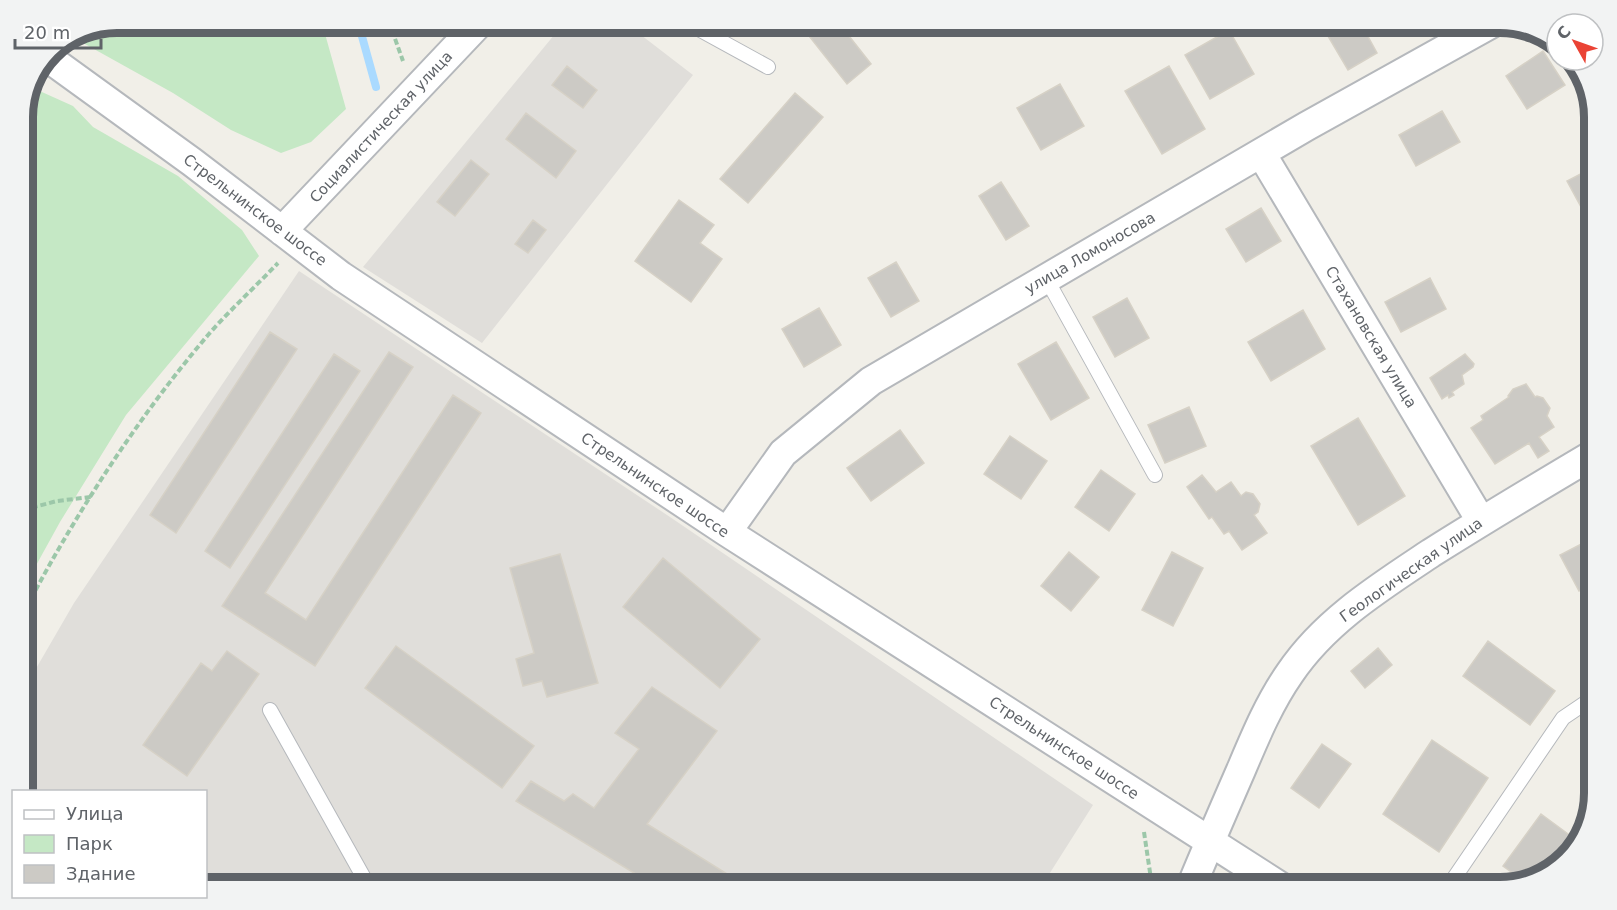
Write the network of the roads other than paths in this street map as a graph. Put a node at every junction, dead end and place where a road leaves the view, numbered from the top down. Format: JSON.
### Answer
{"nodes":[{"id":1,"x":470,"y":33,"type":"edge"},
{"id":2,"x":706,"y":33,"type":"edge"},
{"id":3,"x":1474,"y":33,"type":"edge"},
{"id":4,"x":54,"y":62,"type":"edge"},
{"id":5,"x":768,"y":68,"type":"dead end"},
{"id":6,"x":1261,"y":153,"type":"junction"},
{"id":7,"x":290,"y":237,"type":"junction"},
{"id":8,"x":1046,"y":278,"type":"junction"},
{"id":9,"x":1584,"y":459,"type":"edge"},
{"id":10,"x":1155,"y":475,"type":"dead end"},
{"id":11,"x":1481,"y":521,"type":"junction"},
{"id":12,"x":726,"y":532,"type":"junction"},
{"id":13,"x":1584,"y":704,"type":"edge"},
{"id":14,"x":270,"y":710,"type":"dead end"},
{"id":15,"x":1210,"y":842,"type":"junction"},
{"id":16,"x":363,"y":877,"type":"edge"},
{"id":17,"x":1196,"y":877,"type":"edge"},
{"id":18,"x":1264,"y":877,"type":"edge"},
{"id":19,"x":1455,"y":877,"type":"edge"}],
"edges":[{"from":1,"to":7,"type":"street","name":"Социалистическая улица"},
{"from":2,"to":5,"type":"lane"},
{"from":3,"to":6,"type":"street","name":"улица Ломоносова"},
{"from":4,"to":7,"type":"street","name":"Стрельнинское шоссе"},
{"from":6,"to":8,"type":"street","name":"улица Ломоносова"},
{"from":6,"to":11,"type":"street","name":"Стахановская улица"},
{"from":7,"to":12,"type":"street","name":"Стрельнинское шоссе"},
{"from":8,"to":10,"type":"lane"},
{"from":8,"to":12,"type":"street","name":"улица Ломоносова"},
{"from":9,"to":11,"type":"street","name":"Геологическая улица"},
{"from":11,"to":15,"type":"street","name":"Геологическая улица"},
{"from":12,"to":15,"type":"street","name":"Стрельнинское шоссе"},
{"from":13,"to":19,"type":"lane"},
{"from":14,"to":16,"type":"lane"},
{"from":15,"to":17,"type":"street","name":"Геологическая улица"},
{"from":15,"to":18,"type":"street","name":"Стрельнинское шоссе"}]}
